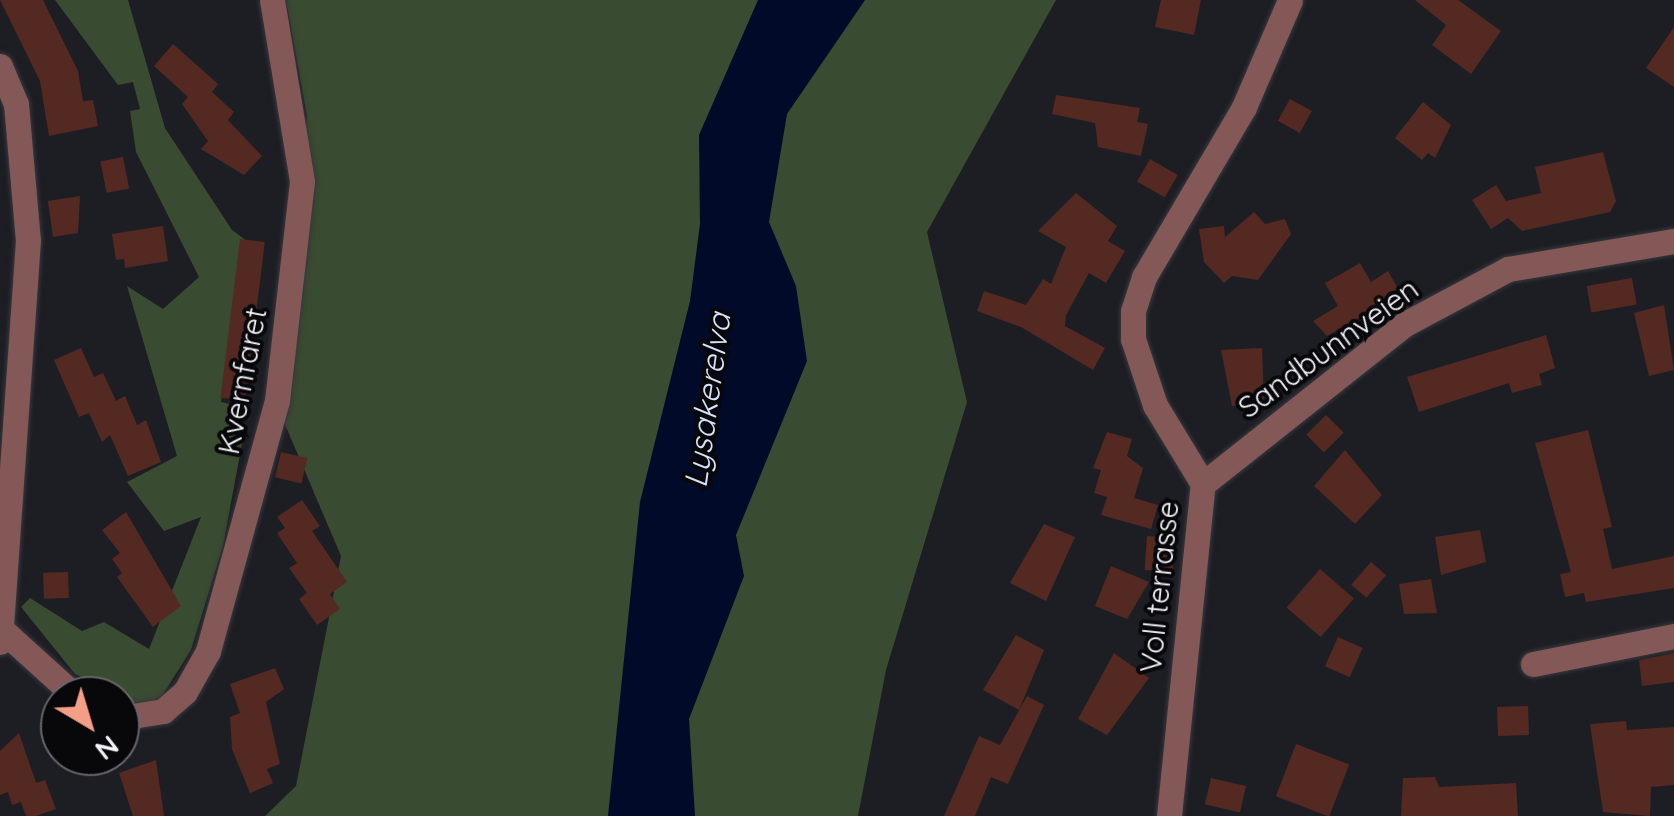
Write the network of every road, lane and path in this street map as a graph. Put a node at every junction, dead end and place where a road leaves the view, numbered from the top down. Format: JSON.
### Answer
{"nodes":[{"id":1,"x":272,"y":0,"type":"edge"},
{"id":2,"x":1290,"y":0,"type":"edge"},
{"id":3,"x":0,"y":66,"type":"edge"},
{"id":4,"x":1674,"y":241,"type":"edge"},
{"id":5,"x":1203,"y":484,"type":"junction"},
{"id":6,"x":1,"y":634,"type":"edge"},
{"id":7,"x":1674,"y":636,"type":"edge"},
{"id":8,"x":1533,"y":664,"type":"dead end"},
{"id":9,"x":51,"y":676,"type":"edge"},
{"id":10,"x":140,"y":715,"type":"edge"},
{"id":11,"x":1169,"y":816,"type":"edge"}],
"edges":[{"from":1,"to":10,"type":"street","name":"Kvernfaret"},
{"from":2,"to":5,"type":"street","name":"Voll terrasse"},
{"from":3,"to":6,"type":"street"},
{"from":4,"to":5,"type":"street","name":"Sandbunnveien"},
{"from":5,"to":11,"type":"street","name":"Voll terrasse"},
{"from":6,"to":9,"type":"street"},
{"from":7,"to":8,"type":"street"}]}
